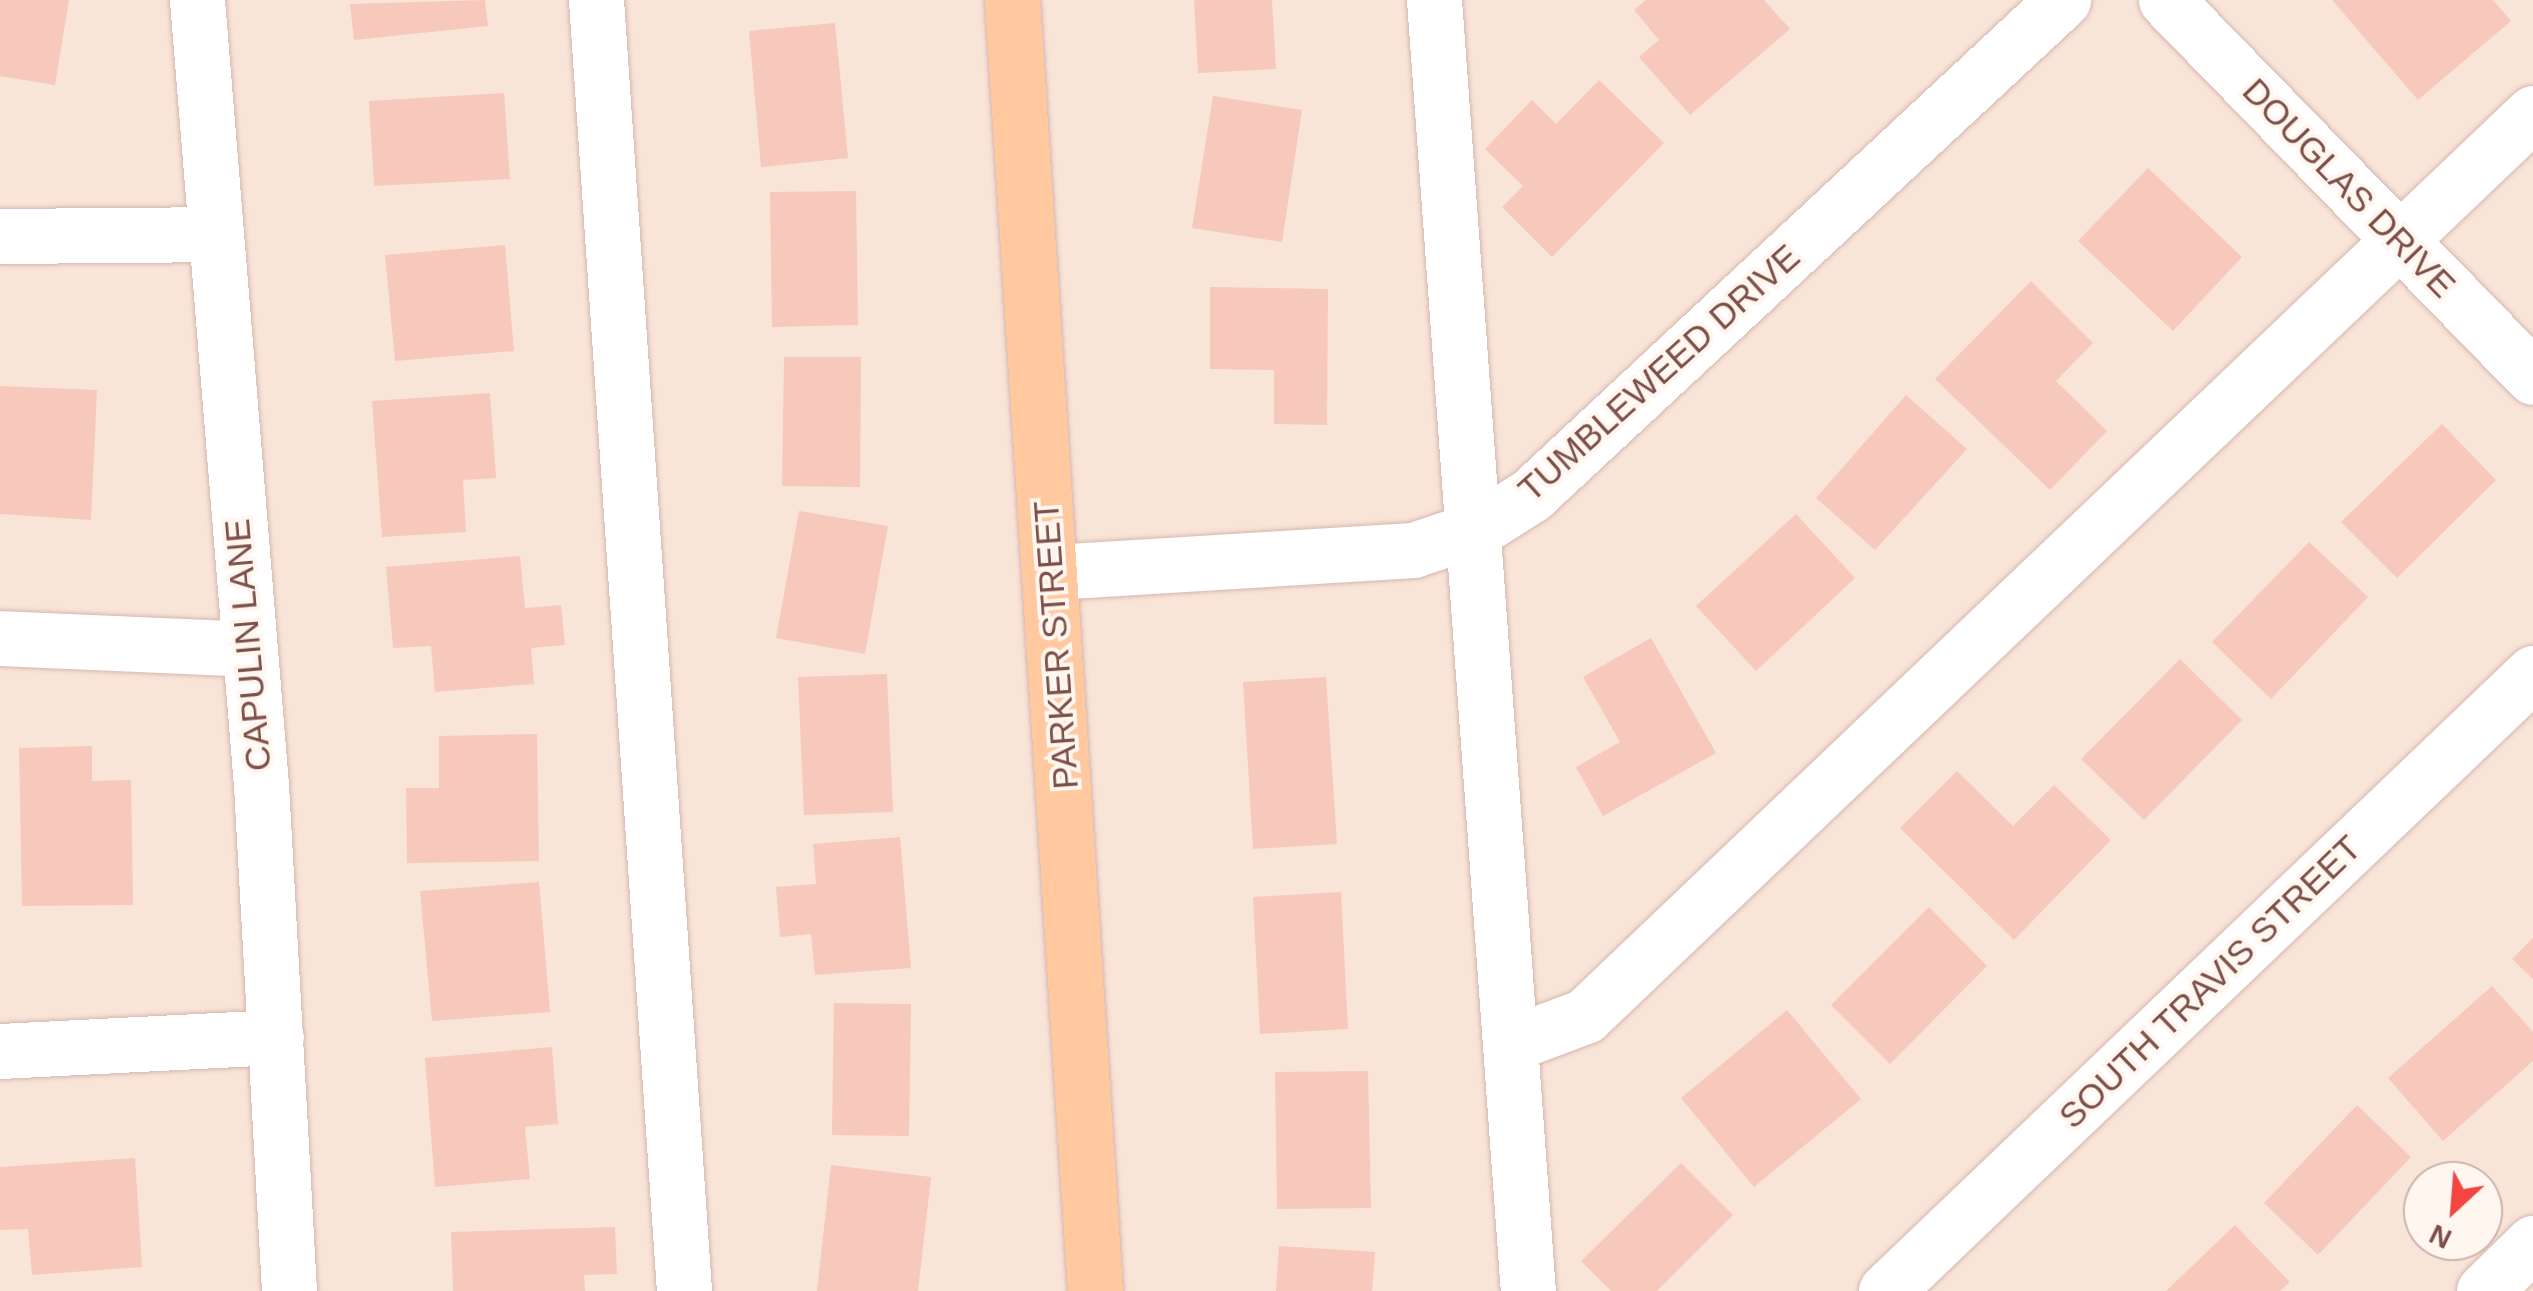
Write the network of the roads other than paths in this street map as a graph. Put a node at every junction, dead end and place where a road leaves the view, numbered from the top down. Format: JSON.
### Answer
{"nodes":[{"id":1,"x":197,"y":0,"type":"edge"},
{"id":2,"x":596,"y":0,"type":"edge"},
{"id":3,"x":1012,"y":0,"type":"edge"},
{"id":4,"x":2062,"y":0,"type":"edge"},
{"id":5,"x":2166,"y":0,"type":"edge"},
{"id":6,"x":1443,"y":7,"type":"edge"},
{"id":7,"x":2533,"y":113,"type":"edge"},
{"id":8,"x":213,"y":234,"type":"junction"},
{"id":9,"x":0,"y":236,"type":"edge"},
{"id":10,"x":2398,"y":238,"type":"junction"},
{"id":11,"x":2533,"y":376,"type":"edge"},
{"id":12,"x":1479,"y":528,"type":"junction"},
{"id":13,"x":1052,"y":572,"type":"junction"},
{"id":14,"x":0,"y":638,"type":"edge"},
{"id":15,"x":249,"y":649,"type":"junction"},
{"id":16,"x":2533,"y":673,"type":"edge"},
{"id":17,"x":276,"y":1037,"type":"junction"},
{"id":18,"x":1512,"y":1043,"type":"junction"},
{"id":19,"x":0,"y":1051,"type":"edge"},
{"id":20,"x":2533,"y":1244,"type":"edge"},
{"id":21,"x":289,"y":1291,"type":"edge"},
{"id":22,"x":684,"y":1291,"type":"edge"},
{"id":23,"x":1094,"y":1291,"type":"edge"},
{"id":24,"x":1528,"y":1291,"type":"edge"},
{"id":25,"x":1886,"y":1291,"type":"edge"},
{"id":26,"x":2484,"y":1291,"type":"edge"}],
"edges":[{"from":1,"to":8,"type":"street","name":"CAPULIN LANE"},
{"from":2,"to":22,"type":"street"},
{"from":3,"to":13,"type":"main road","name":"PARKER STREET"},
{"from":4,"to":12,"type":"street","name":"TUMBLEWEED DRIVE"},
{"from":5,"to":10,"type":"street","name":"DOUGLAS DRIVE"},
{"from":6,"to":12,"type":"street"},
{"from":7,"to":10,"type":"street"},
{"from":8,"to":9,"type":"street"},
{"from":8,"to":15,"type":"street","name":"CAPULIN LANE"},
{"from":10,"to":11,"type":"street","name":"DOUGLAS DRIVE"},
{"from":10,"to":18,"type":"street"},
{"from":12,"to":13,"type":"street","name":"TUMBLEWEED DRIVE"},
{"from":12,"to":18,"type":"street"},
{"from":13,"to":23,"type":"main road","name":"PARKER STREET"},
{"from":14,"to":15,"type":"street"},
{"from":15,"to":17,"type":"street","name":"CAPULIN LANE"},
{"from":16,"to":25,"type":"street","name":"SOUTH TRAVIS STREET"},
{"from":17,"to":19,"type":"street"},
{"from":17,"to":21,"type":"street","name":"CAPULIN LANE"},
{"from":18,"to":24,"type":"street"},
{"from":20,"to":26,"type":"street"}]}
